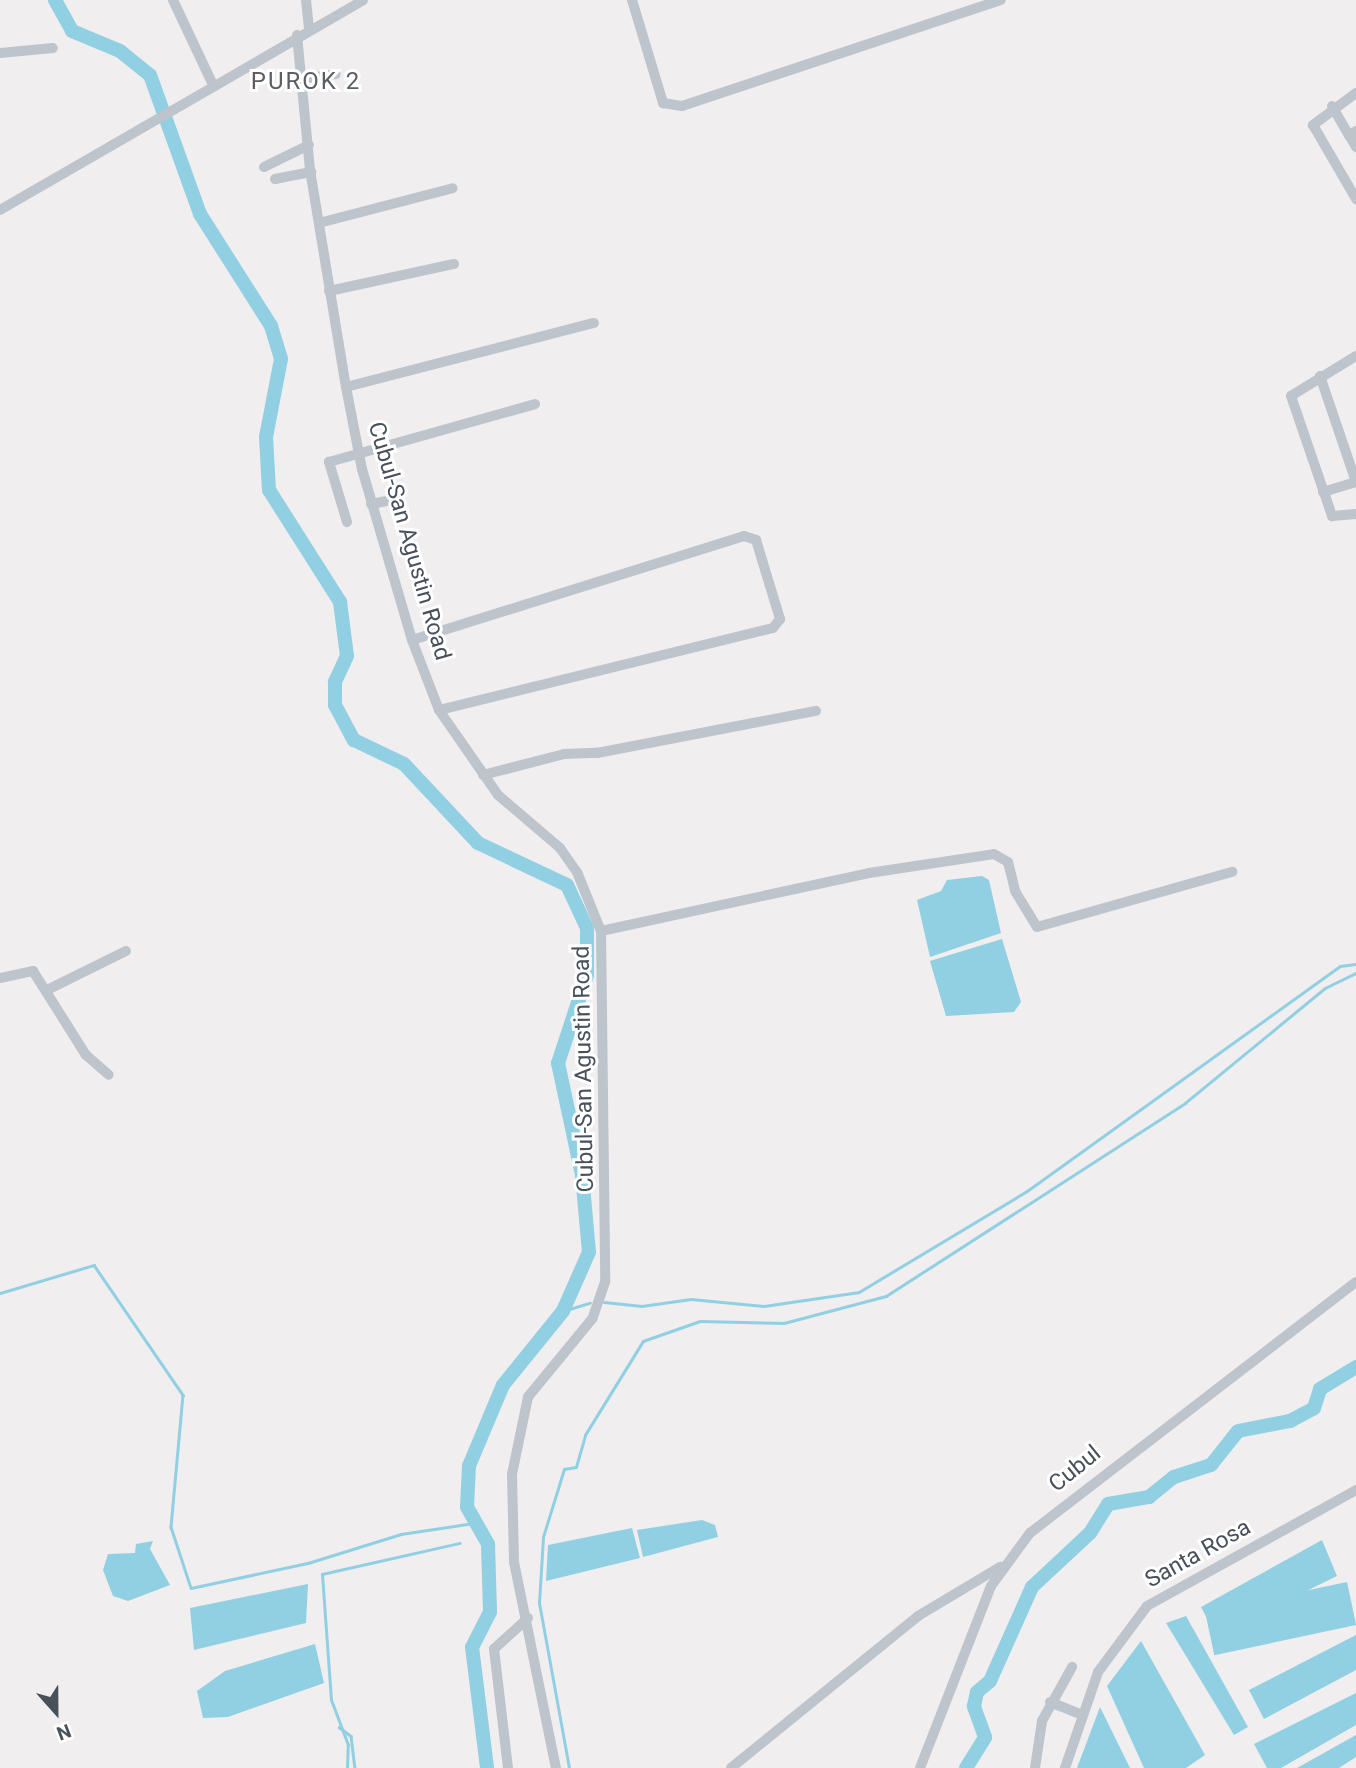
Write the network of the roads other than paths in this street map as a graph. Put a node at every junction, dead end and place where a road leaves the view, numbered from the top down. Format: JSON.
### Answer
{"nodes":[{"id":1,"x":173,"y":0,"type":"edge"},
{"id":2,"x":306,"y":0,"type":"edge"},
{"id":3,"x":363,"y":0,"type":"edge"},
{"id":4,"x":632,"y":0,"type":"edge"},
{"id":5,"x":1001,"y":0,"type":"edge"},
{"id":6,"x":309,"y":27,"type":"junction"},
{"id":7,"x":297,"y":34,"type":"junction"},
{"id":8,"x":53,"y":48,"type":"dead end"},
{"id":9,"x":0,"y":53,"type":"edge"},
{"id":10,"x":336,"y":74,"type":"dead end"},
{"id":11,"x":301,"y":79,"type":"junction"},
{"id":12,"x":212,"y":83,"type":"junction"},
{"id":13,"x":1356,"y":93,"type":"edge"},
{"id":14,"x":1332,"y":106,"type":"junction"},
{"id":15,"x":1352,"y":133,"type":"edge"},
{"id":16,"x":309,"y":145,"type":"junction"},
{"id":17,"x":1356,"y":147,"type":"edge"},
{"id":18,"x":264,"y":167,"type":"dead end"},
{"id":19,"x":311,"y":172,"type":"junction"},
{"id":20,"x":275,"y":179,"type":"dead end"},
{"id":21,"x":453,"y":188,"type":"dead end"},
{"id":22,"x":1356,"y":199,"type":"edge"},
{"id":23,"x":0,"y":210,"type":"edge"},
{"id":24,"x":319,"y":223,"type":"junction"},
{"id":25,"x":454,"y":264,"type":"dead end"},
{"id":26,"x":329,"y":291,"type":"junction"},
{"id":27,"x":594,"y":323,"type":"dead end"},
{"id":28,"x":1356,"y":356,"type":"edge"},
{"id":29,"x":1320,"y":376,"type":"junction"},
{"id":30,"x":346,"y":387,"type":"junction"},
{"id":31,"x":535,"y":404,"type":"dead end"},
{"id":32,"x":358,"y":449,"type":"junction"},
{"id":33,"x":1356,"y":482,"type":"edge"},
{"id":34,"x":1324,"y":492,"type":"junction"},
{"id":35,"x":397,"y":499,"type":"dead end"},
{"id":36,"x":371,"y":504,"type":"junction"},
{"id":37,"x":1356,"y":514,"type":"edge"},
{"id":38,"x":347,"y":522,"type":"dead end"},
{"id":39,"x":412,"y":640,"type":"junction"},
{"id":40,"x":439,"y":710,"type":"junction"},
{"id":41,"x":816,"y":711,"type":"dead end"},
{"id":42,"x":483,"y":775,"type":"junction"},
{"id":43,"x":1232,"y":872,"type":"dead end"},
{"id":44,"x":601,"y":931,"type":"junction"},
{"id":45,"x":126,"y":951,"type":"dead end"},
{"id":46,"x":0,"y":978,"type":"edge"},
{"id":47,"x":47,"y":990,"type":"junction"},
{"id":48,"x":109,"y":1075,"type":"dead end"},
{"id":49,"x":1356,"y":1282,"type":"edge"},
{"id":50,"x":1356,"y":1490,"type":"edge"},
{"id":51,"x":1000,"y":1567,"type":"junction"},
{"id":52,"x":528,"y":1618,"type":"junction"},
{"id":53,"x":1072,"y":1667,"type":"dead end"},
{"id":54,"x":1050,"y":1702,"type":"junction"},
{"id":55,"x":1080,"y":1714,"type":"junction"},
{"id":56,"x":508,"y":1768,"type":"edge"},
{"id":57,"x":556,"y":1768,"type":"edge"},
{"id":58,"x":731,"y":1768,"type":"edge"},
{"id":59,"x":920,"y":1768,"type":"edge"},
{"id":60,"x":1035,"y":1768,"type":"edge"},
{"id":61,"x":1065,"y":1768,"type":"edge"}],
"edges":[{"from":1,"to":12,"type":"street"},
{"from":2,"to":6,"type":"street"},
{"from":3,"to":6,"type":"street"},
{"from":4,"to":5,"type":"street"},
{"from":6,"to":7,"type":"street"},
{"from":7,"to":11,"type":"street","name":"Cubul-San Agustin Road"},
{"from":7,"to":12,"type":"street"},
{"from":8,"to":9,"type":"street"},
{"from":10,"to":11,"type":"street"},
{"from":11,"to":16,"type":"street","name":"Cubul-San Agustin Road"},
{"from":12,"to":23,"type":"street"},
{"from":13,"to":14,"type":"street"},
{"from":14,"to":15,"type":"street"},
{"from":14,"to":22,"type":"street"},
{"from":15,"to":17,"type":"street"},
{"from":16,"to":18,"type":"street"},
{"from":16,"to":19,"type":"street","name":"Cubul-San Agustin Road"},
{"from":19,"to":20,"type":"street"},
{"from":19,"to":24,"type":"street","name":"Cubul-San Agustin Road"},
{"from":21,"to":24,"type":"street"},
{"from":24,"to":26,"type":"street","name":"Cubul-San Agustin Road"},
{"from":25,"to":26,"type":"street"},
{"from":26,"to":30,"type":"street","name":"Cubul-San Agustin Road"},
{"from":27,"to":30,"type":"street"},
{"from":28,"to":29,"type":"street"},
{"from":29,"to":33,"type":"street"},
{"from":29,"to":34,"type":"street"},
{"from":30,"to":32,"type":"street","name":"Cubul-San Agustin Road"},
{"from":31,"to":32,"type":"street"},
{"from":32,"to":36,"type":"street","name":"Cubul-San Agustin Road"},
{"from":32,"to":38,"type":"street"},
{"from":33,"to":34,"type":"street"},
{"from":34,"to":37,"type":"street"},
{"from":35,"to":36,"type":"street"},
{"from":36,"to":39,"type":"street","name":"Cubul-San Agustin Road"},
{"from":39,"to":40,"type":"street","name":"Cubul-San Agustin Road"},
{"from":39,"to":40,"type":"street"},
{"from":40,"to":42,"type":"street","name":"Cubul-San Agustin Road"},
{"from":41,"to":42,"type":"street"},
{"from":42,"to":44,"type":"street","name":"Cubul-San Agustin Road"},
{"from":43,"to":44,"type":"street"},
{"from":44,"to":52,"type":"street","name":"Cubul-San Agustin Road"},
{"from":45,"to":47,"type":"street"},
{"from":46,"to":47,"type":"street"},
{"from":47,"to":48,"type":"street"},
{"from":49,"to":51,"type":"street","name":"Cubul"},
{"from":50,"to":55,"type":"street","name":"Santa Rosa"},
{"from":51,"to":58,"type":"street"},
{"from":51,"to":59,"type":"street","name":"Cubul"},
{"from":52,"to":56,"type":"street"},
{"from":52,"to":57,"type":"street","name":"Cubul-San Agustin Road"},
{"from":53,"to":54,"type":"street"},
{"from":54,"to":55,"type":"street"},
{"from":54,"to":60,"type":"street"},
{"from":55,"to":61,"type":"street","name":"Santa Rosa"}]}
